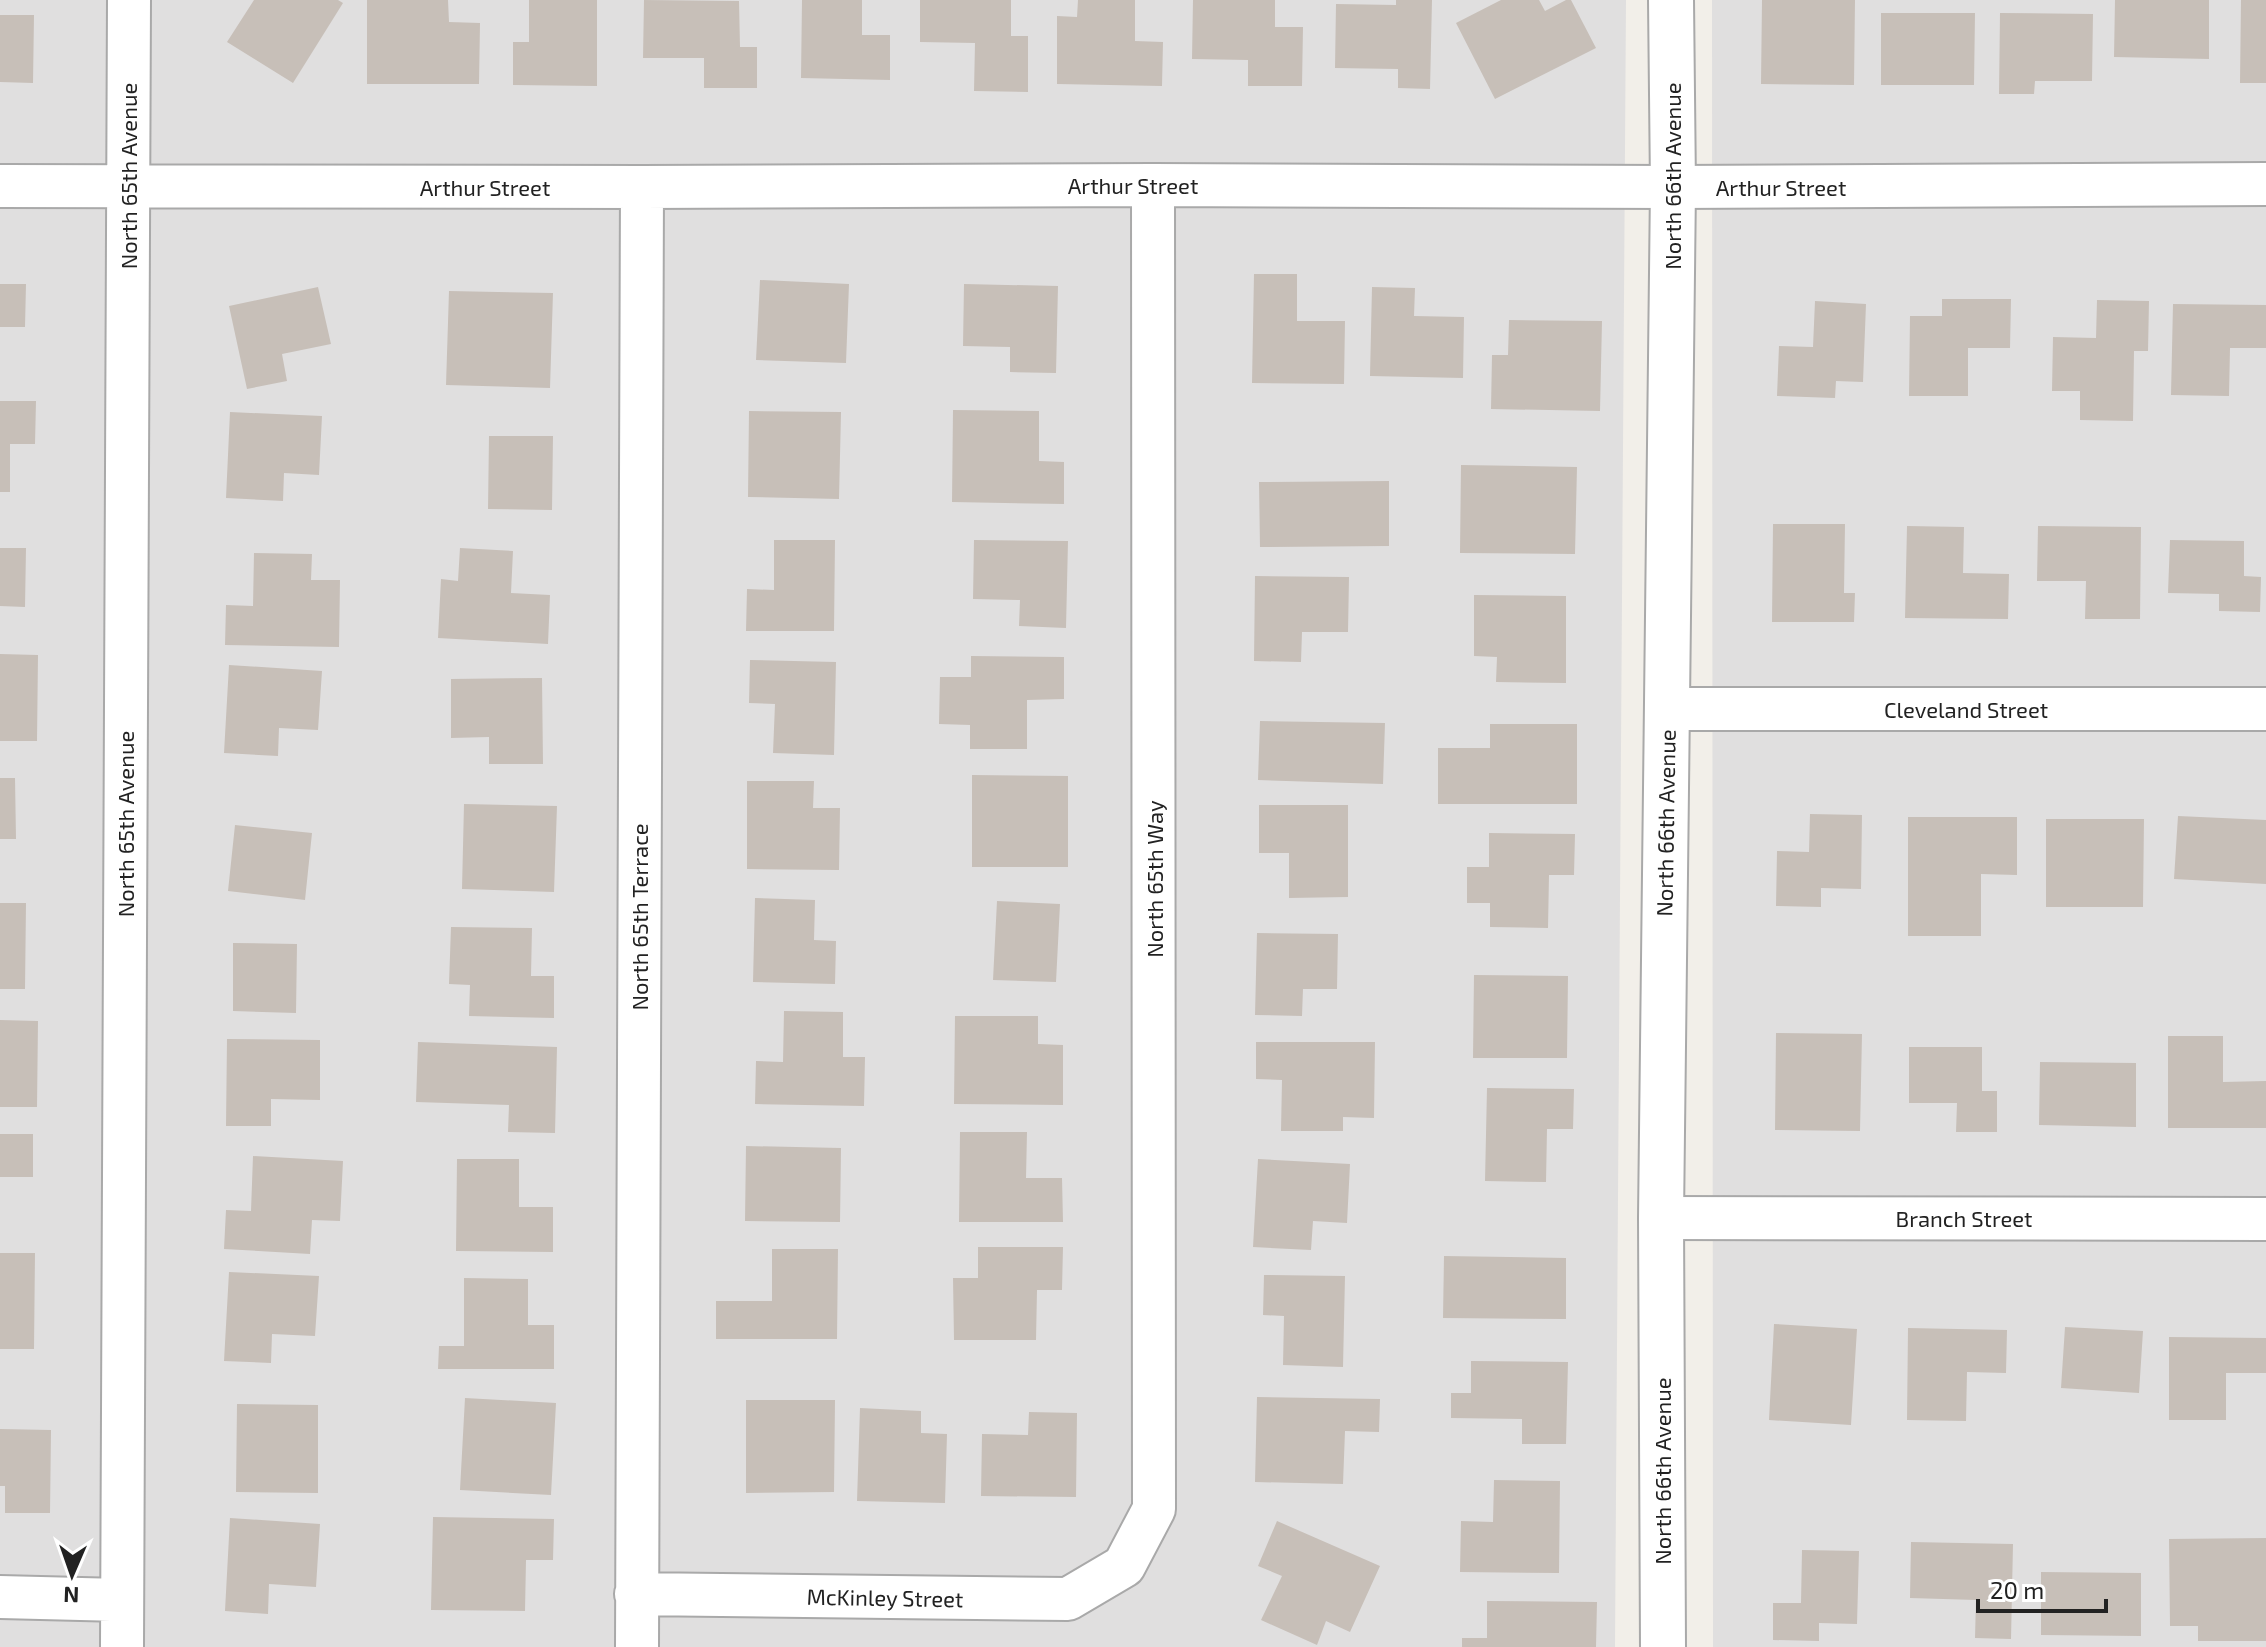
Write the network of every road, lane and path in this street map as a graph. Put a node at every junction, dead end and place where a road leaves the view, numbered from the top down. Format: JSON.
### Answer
{"nodes":[{"id":1,"x":129,"y":0,"type":"edge"},
{"id":2,"x":1671,"y":0,"type":"edge"},
{"id":3,"x":2266,"y":184,"type":"edge"},
{"id":4,"x":1153,"y":185,"type":"junction"},
{"id":5,"x":0,"y":186,"type":"edge"},
{"id":6,"x":128,"y":187,"type":"junction"},
{"id":7,"x":642,"y":187,"type":"junction"},
{"id":8,"x":1673,"y":187,"type":"junction"},
{"id":9,"x":1667,"y":709,"type":"junction"},
{"id":10,"x":2266,"y":709,"type":"edge"},
{"id":11,"x":1661,"y":1218,"type":"junction"},
{"id":12,"x":2266,"y":1219,"type":"edge"},
{"id":13,"x":1124,"y":1566,"type":"joint"},
{"id":14,"x":636,"y":1594,"type":"junction"},
{"id":15,"x":0,"y":1597,"type":"edge"},
{"id":16,"x":121,"y":1600,"type":"junction"},
{"id":17,"x":122,"y":1647,"type":"edge"},
{"id":18,"x":637,"y":1647,"type":"edge"},
{"id":19,"x":1663,"y":1647,"type":"edge"}],
"edges":[{"from":1,"to":6,"type":"street","name":"North 65th Avenue"},
{"from":2,"to":8,"type":"street","name":"North 66th Avenue"},
{"from":3,"to":8,"type":"street","name":"Arthur Street"},
{"from":4,"to":7,"type":"street","name":"Arthur Street"},
{"from":4,"to":8,"type":"street","name":"Arthur Street"},
{"from":4,"to":13,"type":"street","name":"North 65th Way"},
{"from":5,"to":6,"type":"street","name":"Arthur Street"},
{"from":6,"to":7,"type":"street","name":"Arthur Street"},
{"from":6,"to":16,"type":"street","name":"North 65th Avenue"},
{"from":7,"to":14,"type":"street","name":"North 65th Terrace"},
{"from":8,"to":9,"type":"street","name":"North 66th Avenue"},
{"from":9,"to":10,"type":"street","name":"Cleveland Street"},
{"from":9,"to":11,"type":"street","name":"North 66th Avenue"},
{"from":11,"to":12,"type":"street","name":"Branch Street"},
{"from":11,"to":19,"type":"street","name":"North 66th Avenue"},
{"from":13,"to":14,"type":"street","name":"McKinley Street"},
{"from":14,"to":18,"type":"street","name":"North 65th Terrace"},
{"from":15,"to":16,"type":"street"},
{"from":16,"to":17,"type":"street","name":"North 65th Avenue"}]}
